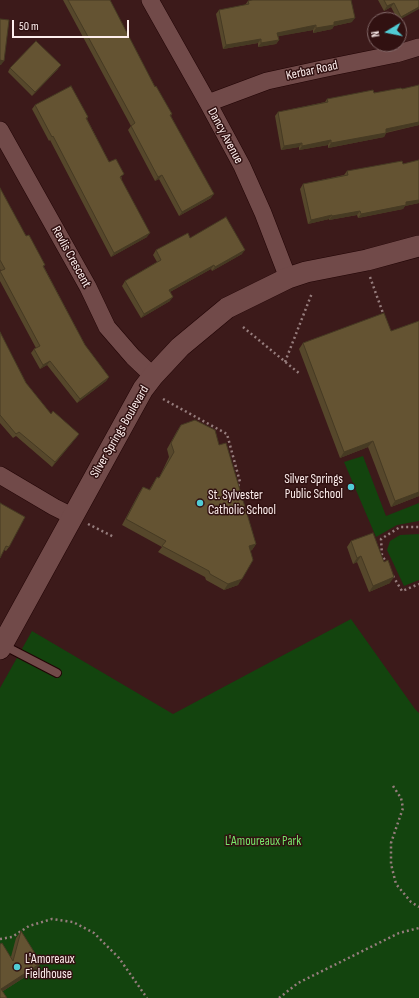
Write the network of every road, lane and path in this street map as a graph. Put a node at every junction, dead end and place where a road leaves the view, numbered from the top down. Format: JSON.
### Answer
{"nodes":[{"id":1,"x":150,"y":0,"type":"edge"},
{"id":2,"x":419,"y":47,"type":"edge"},
{"id":3,"x":208,"y":103,"type":"junction"},
{"id":4,"x":0,"y":130,"type":"edge"},
{"id":5,"x":419,"y":246,"type":"edge"},
{"id":6,"x":367,"y":260,"type":"junction"},
{"id":7,"x":288,"y":278,"type":"junction"},
{"id":8,"x":312,"y":294,"type":"dead end"},
{"id":9,"x":386,"y":320,"type":"edge"},
{"id":10,"x":243,"y":327,"type":"dead end"},
{"id":11,"x":285,"y":362,"type":"junction"},
{"id":12,"x":300,"y":374,"type":"dead end"},
{"id":13,"x":153,"y":376,"type":"junction"},
{"id":14,"x":163,"y":399,"type":"dead end"},
{"id":15,"x":0,"y":475,"type":"edge"},
{"id":16,"x":236,"y":490,"type":"edge"},
{"id":17,"x":77,"y":518,"type":"junction"},
{"id":18,"x":419,"y":527,"type":"edge"},
{"id":19,"x":114,"y":538,"type":"dead end"},
{"id":20,"x":389,"y":567,"type":"edge"},
{"id":21,"x":392,"y":573,"type":"edge"},
{"id":22,"x":419,"y":584,"type":"edge"},
{"id":23,"x":1,"y":647,"type":"edge"},
{"id":24,"x":56,"y":673,"type":"dead end"},
{"id":25,"x":393,"y":786,"type":"dead end"},
{"id":26,"x":419,"y":907,"type":"edge"},
{"id":27,"x":419,"y":928,"type":"edge"},
{"id":28,"x":0,"y":939,"type":"edge"},
{"id":29,"x":147,"y":998,"type":"edge"},
{"id":30,"x":279,"y":998,"type":"edge"}],
"edges":[{"from":1,"to":3,"type":"street","name":"Dancy Avenue"},
{"from":2,"to":3,"type":"street","name":"Kerbar Road"},
{"from":3,"to":7,"type":"street","name":"Dancy Avenue"},
{"from":4,"to":13,"type":"street","name":"Revlis Crescent"},
{"from":5,"to":6,"type":"street","name":"Silver Springs Boulevard"},
{"from":6,"to":7,"type":"street","name":"Silver Springs Boulevard"},
{"from":6,"to":9,"type":"path"},
{"from":7,"to":13,"type":"street","name":"Silver Springs Boulevard"},
{"from":8,"to":11,"type":"path"},
{"from":10,"to":11,"type":"path"},
{"from":11,"to":12,"type":"path"},
{"from":13,"to":17,"type":"street","name":"Silver Springs Boulevard"},
{"from":14,"to":16,"type":"path"},
{"from":15,"to":17,"type":"street"},
{"from":17,"to":19,"type":"path"},
{"from":17,"to":23,"type":"street","name":"Silver Springs Boulevard"},
{"from":18,"to":20,"type":"path"},
{"from":21,"to":22,"type":"path"},
{"from":23,"to":24,"type":"lane"},
{"from":25,"to":26,"type":"path"},
{"from":27,"to":30,"type":"path"},
{"from":28,"to":29,"type":"path"}]}
